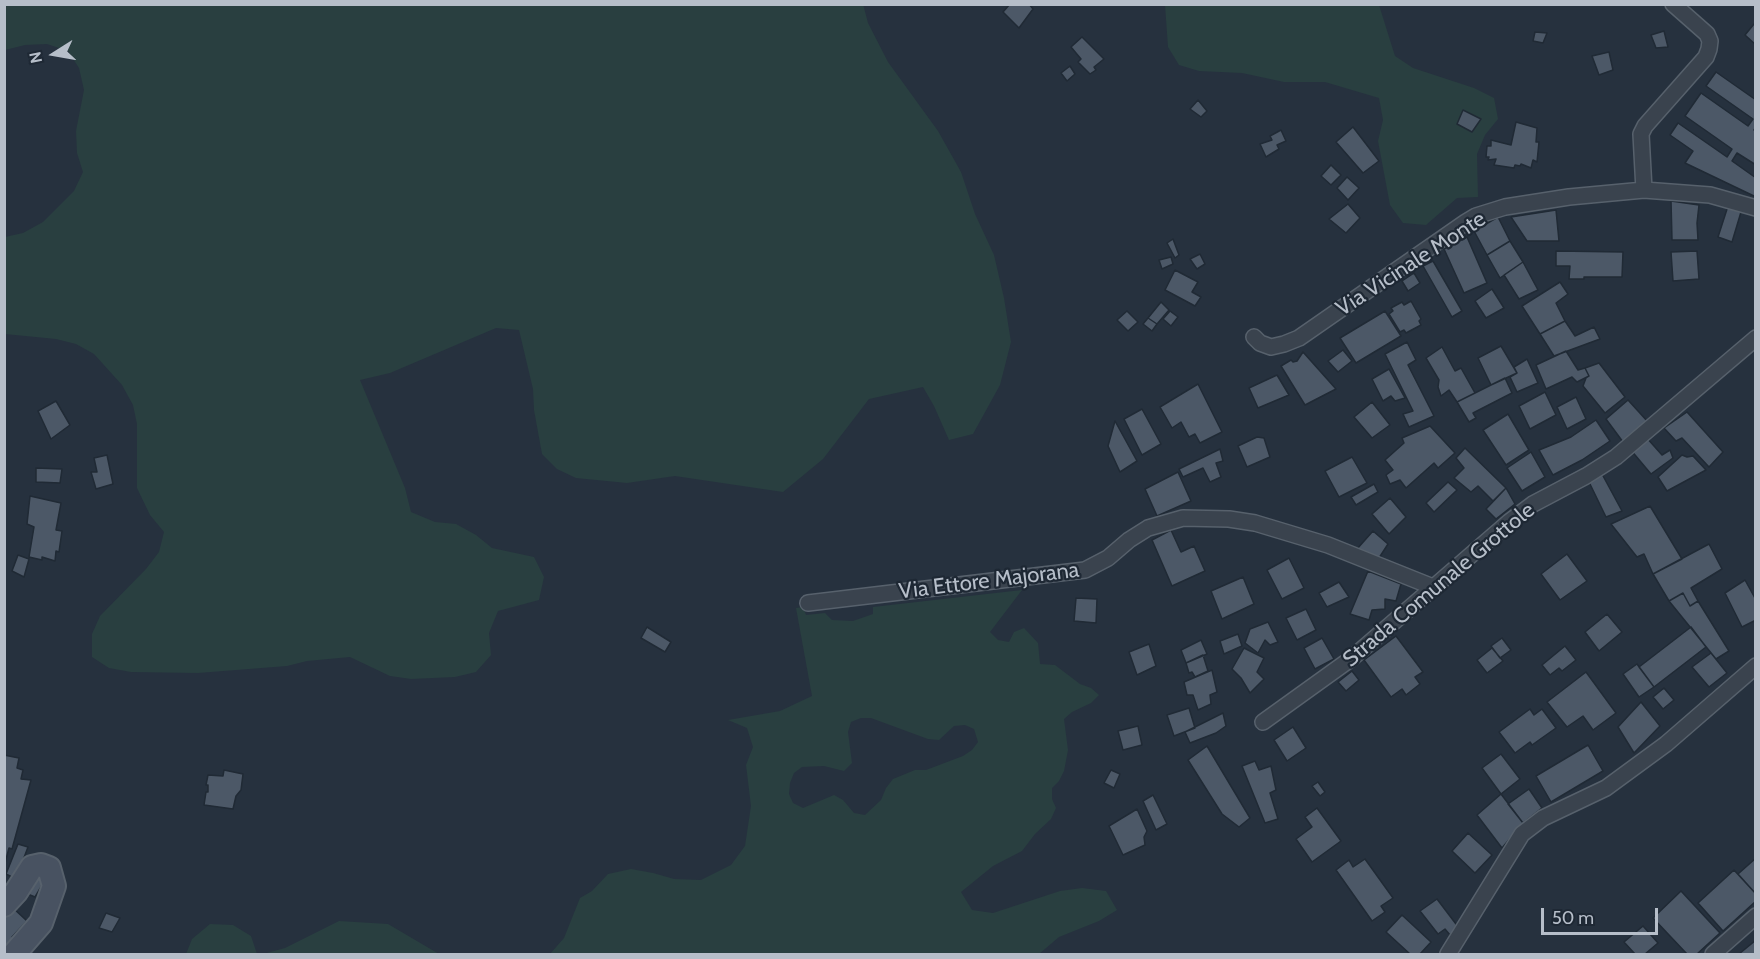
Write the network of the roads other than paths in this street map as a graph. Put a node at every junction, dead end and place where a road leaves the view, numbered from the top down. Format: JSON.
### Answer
{"nodes":[{"id":1,"x":1673,"y":4,"type":"edge"},
{"id":2,"x":1644,"y":190,"type":"junction"},
{"id":3,"x":1755,"y":208,"type":"edge"},
{"id":4,"x":1254,"y":337,"type":"dead end"},
{"id":5,"x":1755,"y":338,"type":"edge"},
{"id":6,"x":1433,"y":587,"type":"junction"},
{"id":7,"x":808,"y":603,"type":"dead end"},
{"id":8,"x":1755,"y":666,"type":"edge"},
{"id":9,"x":1263,"y":722,"type":"dead end"},
{"id":10,"x":4,"y":906,"type":"edge"},
{"id":11,"x":1755,"y":915,"type":"edge"},
{"id":12,"x":14,"y":954,"type":"edge"},
{"id":13,"x":1448,"y":954,"type":"edge"},
{"id":14,"x":1713,"y":954,"type":"edge"}],
"edges":[{"from":1,"to":2,"type":"street"},
{"from":2,"to":3,"type":"street","name":"Via Vicinale Monte"},
{"from":2,"to":4,"type":"street","name":"Via Vicinale Monte"},
{"from":5,"to":6,"type":"street","name":"Strada Comunale Grottole"},
{"from":6,"to":7,"type":"street","name":"Via Ettore Majorana"},
{"from":6,"to":9,"type":"street","name":"Strada Comunale Grottole"},
{"from":8,"to":13,"type":"street"},
{"from":10,"to":12,"type":"street"},
{"from":11,"to":14,"type":"street"}]}
